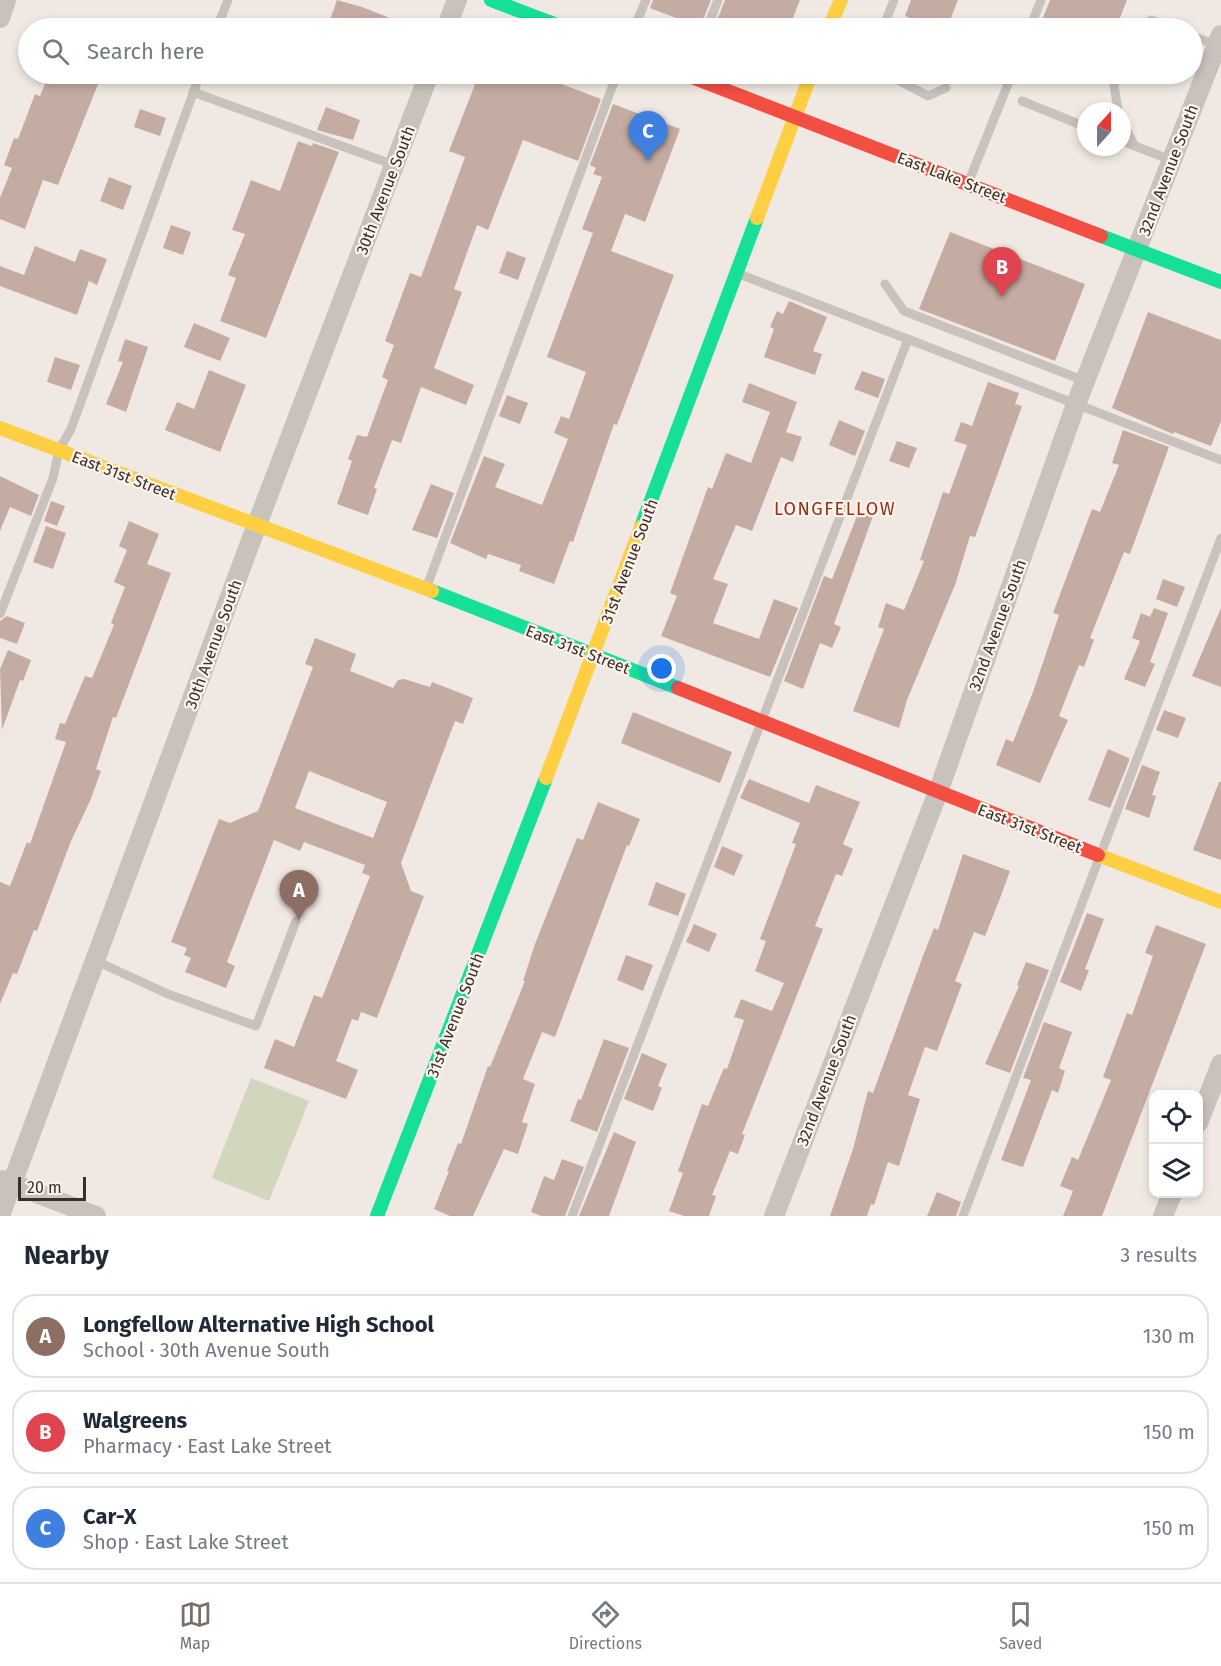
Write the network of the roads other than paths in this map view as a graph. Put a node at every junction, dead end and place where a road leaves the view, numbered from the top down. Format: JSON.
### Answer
{"nodes":[{"id":1,"x":6,"y":0,"type":"edge"},
{"id":2,"x":228,"y":0,"type":"edge"},
{"id":3,"x":457,"y":0,"type":"edge"},
{"id":4,"x":491,"y":0,"type":"edge"},
{"id":5,"x":646,"y":0,"type":"edge"},
{"id":6,"x":718,"y":0,"type":"edge"},
{"id":7,"x":841,"y":0,"type":"edge"},
{"id":8,"x":894,"y":0,"type":"edge"},
{"id":9,"x":1041,"y":0,"type":"edge"},
{"id":10,"x":0,"y":18,"type":"edge"},
{"id":11,"x":221,"y":18,"type":"edge"},
{"id":12,"x":450,"y":18,"type":"edge"},
{"id":13,"x":539,"y":18,"type":"edge"},
{"id":14,"x":638,"y":18,"type":"edge"},
{"id":15,"x":711,"y":18,"type":"edge"},
{"id":16,"x":833,"y":18,"type":"edge"},
{"id":17,"x":887,"y":18,"type":"edge"},
{"id":18,"x":1034,"y":18,"type":"edge"},
{"id":19,"x":1203,"y":38,"type":"edge"},
{"id":20,"x":1219,"y":40,"type":"edge"},
{"id":21,"x":1203,"y":81,"type":"edge"},
{"id":22,"x":196,"y":84,"type":"edge"},
{"id":23,"x":425,"y":84,"type":"edge"},
{"id":24,"x":613,"y":84,"type":"edge"},
{"id":25,"x":714,"y":84,"type":"edge"},
{"id":26,"x":808,"y":84,"type":"edge"},
{"id":27,"x":906,"y":84,"type":"edge"},
{"id":28,"x":1008,"y":84,"type":"edge"},
{"id":29,"x":1116,"y":84,"type":"edge"},
{"id":30,"x":1202,"y":84,"type":"edge"},
{"id":31,"x":946,"y":87,"type":"dead end"},
{"id":32,"x":193,"y":92,"type":"junction"},
{"id":33,"x":1022,"y":101,"type":"dead end"},
{"id":34,"x":1117,"y":102,"type":"edge"},
{"id":35,"x":795,"y":115,"type":"junction"},
{"id":36,"x":1077,"y":122,"type":"edge"},
{"id":37,"x":1131,"y":139,"type":"edge"},
{"id":38,"x":1131,"y":144,"type":"edge"},
{"id":39,"x":1134,"y":145,"type":"junction"},
{"id":40,"x":1172,"y":160,"type":"junction"},
{"id":41,"x":394,"y":165,"type":"junction"},
{"id":42,"x":968,"y":184,"type":"junction"},
{"id":43,"x":1137,"y":249,"type":"junction"},
{"id":44,"x":737,"y":273,"type":"junction"},
{"id":45,"x":1221,"y":282,"type":"edge"},
{"id":46,"x":885,"y":284,"type":"dead end"},
{"id":47,"x":908,"y":339,"type":"junction"},
{"id":48,"x":1085,"y":381,"type":"junction"},
{"id":49,"x":1076,"y":404,"type":"junction"},
{"id":50,"x":0,"y":428,"type":"edge"},
{"id":51,"x":59,"y":450,"type":"junction"},
{"id":52,"x":1221,"y":460,"type":"edge"},
{"id":53,"x":256,"y":527,"type":"junction"},
{"id":54,"x":1221,"y":538,"type":"edge"},
{"id":55,"x":426,"y":589,"type":"junction"},
{"id":56,"x":0,"y":614,"type":"edge"},
{"id":57,"x":594,"y":655,"type":"junction"},
{"id":58,"x":761,"y":721,"type":"junction"},
{"id":59,"x":938,"y":792,"type":"junction"},
{"id":60,"x":1101,"y":855,"type":"junction"},
{"id":61,"x":1221,"y":902,"type":"edge"},
{"id":62,"x":296,"y":921,"type":"dead end"},
{"id":63,"x":96,"y":961,"type":"junction"},
{"id":64,"x":1221,"y":1064,"type":"edge"},
{"id":65,"x":1203,"y":1110,"type":"edge"},
{"id":66,"x":6,"y":1182,"type":"edge"},
{"id":67,"x":1170,"y":1198,"type":"edge"},
{"id":68,"x":0,"y":1216,"type":"edge"},
{"id":69,"x":96,"y":1216,"type":"edge"},
{"id":70,"x":377,"y":1216,"type":"edge"},
{"id":71,"x":572,"y":1216,"type":"edge"},
{"id":72,"x":774,"y":1216,"type":"edge"},
{"id":73,"x":963,"y":1216,"type":"edge"},
{"id":74,"x":1163,"y":1216,"type":"edge"}],
"edges":[{"from":1,"to":10,"type":"street"},
{"from":2,"to":11,"type":"lane"},
{"from":3,"to":12,"type":"street"},
{"from":4,"to":13,"type":"street"},
{"from":5,"to":14,"type":"lane"},
{"from":6,"to":15,"type":"lane"},
{"from":7,"to":16,"type":"street"},
{"from":8,"to":17,"type":"lane"},
{"from":9,"to":18,"type":"lane"},
{"from":19,"to":20,"type":"lane"},
{"from":20,"to":21,"type":"street","name":"32nd Avenue South"},
{"from":22,"to":32,"type":"lane"},
{"from":23,"to":41,"type":"street","name":"30th Avenue South"},
{"from":24,"to":55,"type":"lane"},
{"from":25,"to":35,"type":"street","name":"East Lake Street"},
{"from":26,"to":35,"type":"street","name":"31st Avenue South"},
{"from":27,"to":31,"type":"lane"},
{"from":28,"to":42,"type":"lane"},
{"from":29,"to":34,"type":"lane"},
{"from":30,"to":40,"type":"street","name":"32nd Avenue South"},
{"from":32,"to":41,"type":"lane"},
{"from":32,"to":51,"type":"lane"},
{"from":33,"to":36,"type":"lane"},
{"from":35,"to":42,"type":"street","name":"East Lake Street"},
{"from":35,"to":44,"type":"street","name":"31st Avenue South"},
{"from":37,"to":39,"type":"lane"},
{"from":38,"to":39,"type":"lane"},
{"from":39,"to":40,"type":"lane"},
{"from":40,"to":43,"type":"street","name":"32nd Avenue South"},
{"from":41,"to":53,"type":"street","name":"30th Avenue South"},
{"from":42,"to":43,"type":"street","name":"East Lake Street"},
{"from":43,"to":45,"type":"street","name":"East Lake Street"},
{"from":43,"to":48,"type":"street","name":"32nd Avenue South"},
{"from":44,"to":47,"type":"lane"},
{"from":44,"to":57,"type":"street","name":"31st Avenue South"},
{"from":46,"to":48,"type":"lane"},
{"from":47,"to":49,"type":"lane"},
{"from":47,"to":58,"type":"lane"},
{"from":48,"to":49,"type":"street","name":"32nd Avenue South"},
{"from":49,"to":52,"type":"lane"},
{"from":49,"to":59,"type":"street","name":"32nd Avenue South"},
{"from":50,"to":51,"type":"street","name":"East 31st Street"},
{"from":51,"to":53,"type":"street","name":"East 31st Street"},
{"from":51,"to":56,"type":"lane"},
{"from":53,"to":55,"type":"street","name":"East 31st Street"},
{"from":53,"to":63,"type":"street","name":"30th Avenue South"},
{"from":54,"to":60,"type":"lane"},
{"from":55,"to":57,"type":"street","name":"East 31st Street"},
{"from":57,"to":58,"type":"street","name":"East 31st Street"},
{"from":57,"to":70,"type":"street","name":"31st Avenue South"},
{"from":58,"to":59,"type":"street","name":"East 31st Street"},
{"from":58,"to":71,"type":"lane"},
{"from":59,"to":60,"type":"street","name":"East 31st Street"},
{"from":59,"to":72,"type":"street","name":"32nd Avenue South"},
{"from":60,"to":61,"type":"street","name":"East 31st Street"},
{"from":60,"to":73,"type":"lane"},
{"from":62,"to":63,"type":"lane"},
{"from":63,"to":66,"type":"street","name":"30th Avenue South"},
{"from":64,"to":65,"type":"street"},
{"from":66,"to":68,"type":"street","name":"30th Avenue South"},
{"from":66,"to":69,"type":"street"},
{"from":67,"to":74,"type":"street"}]}
